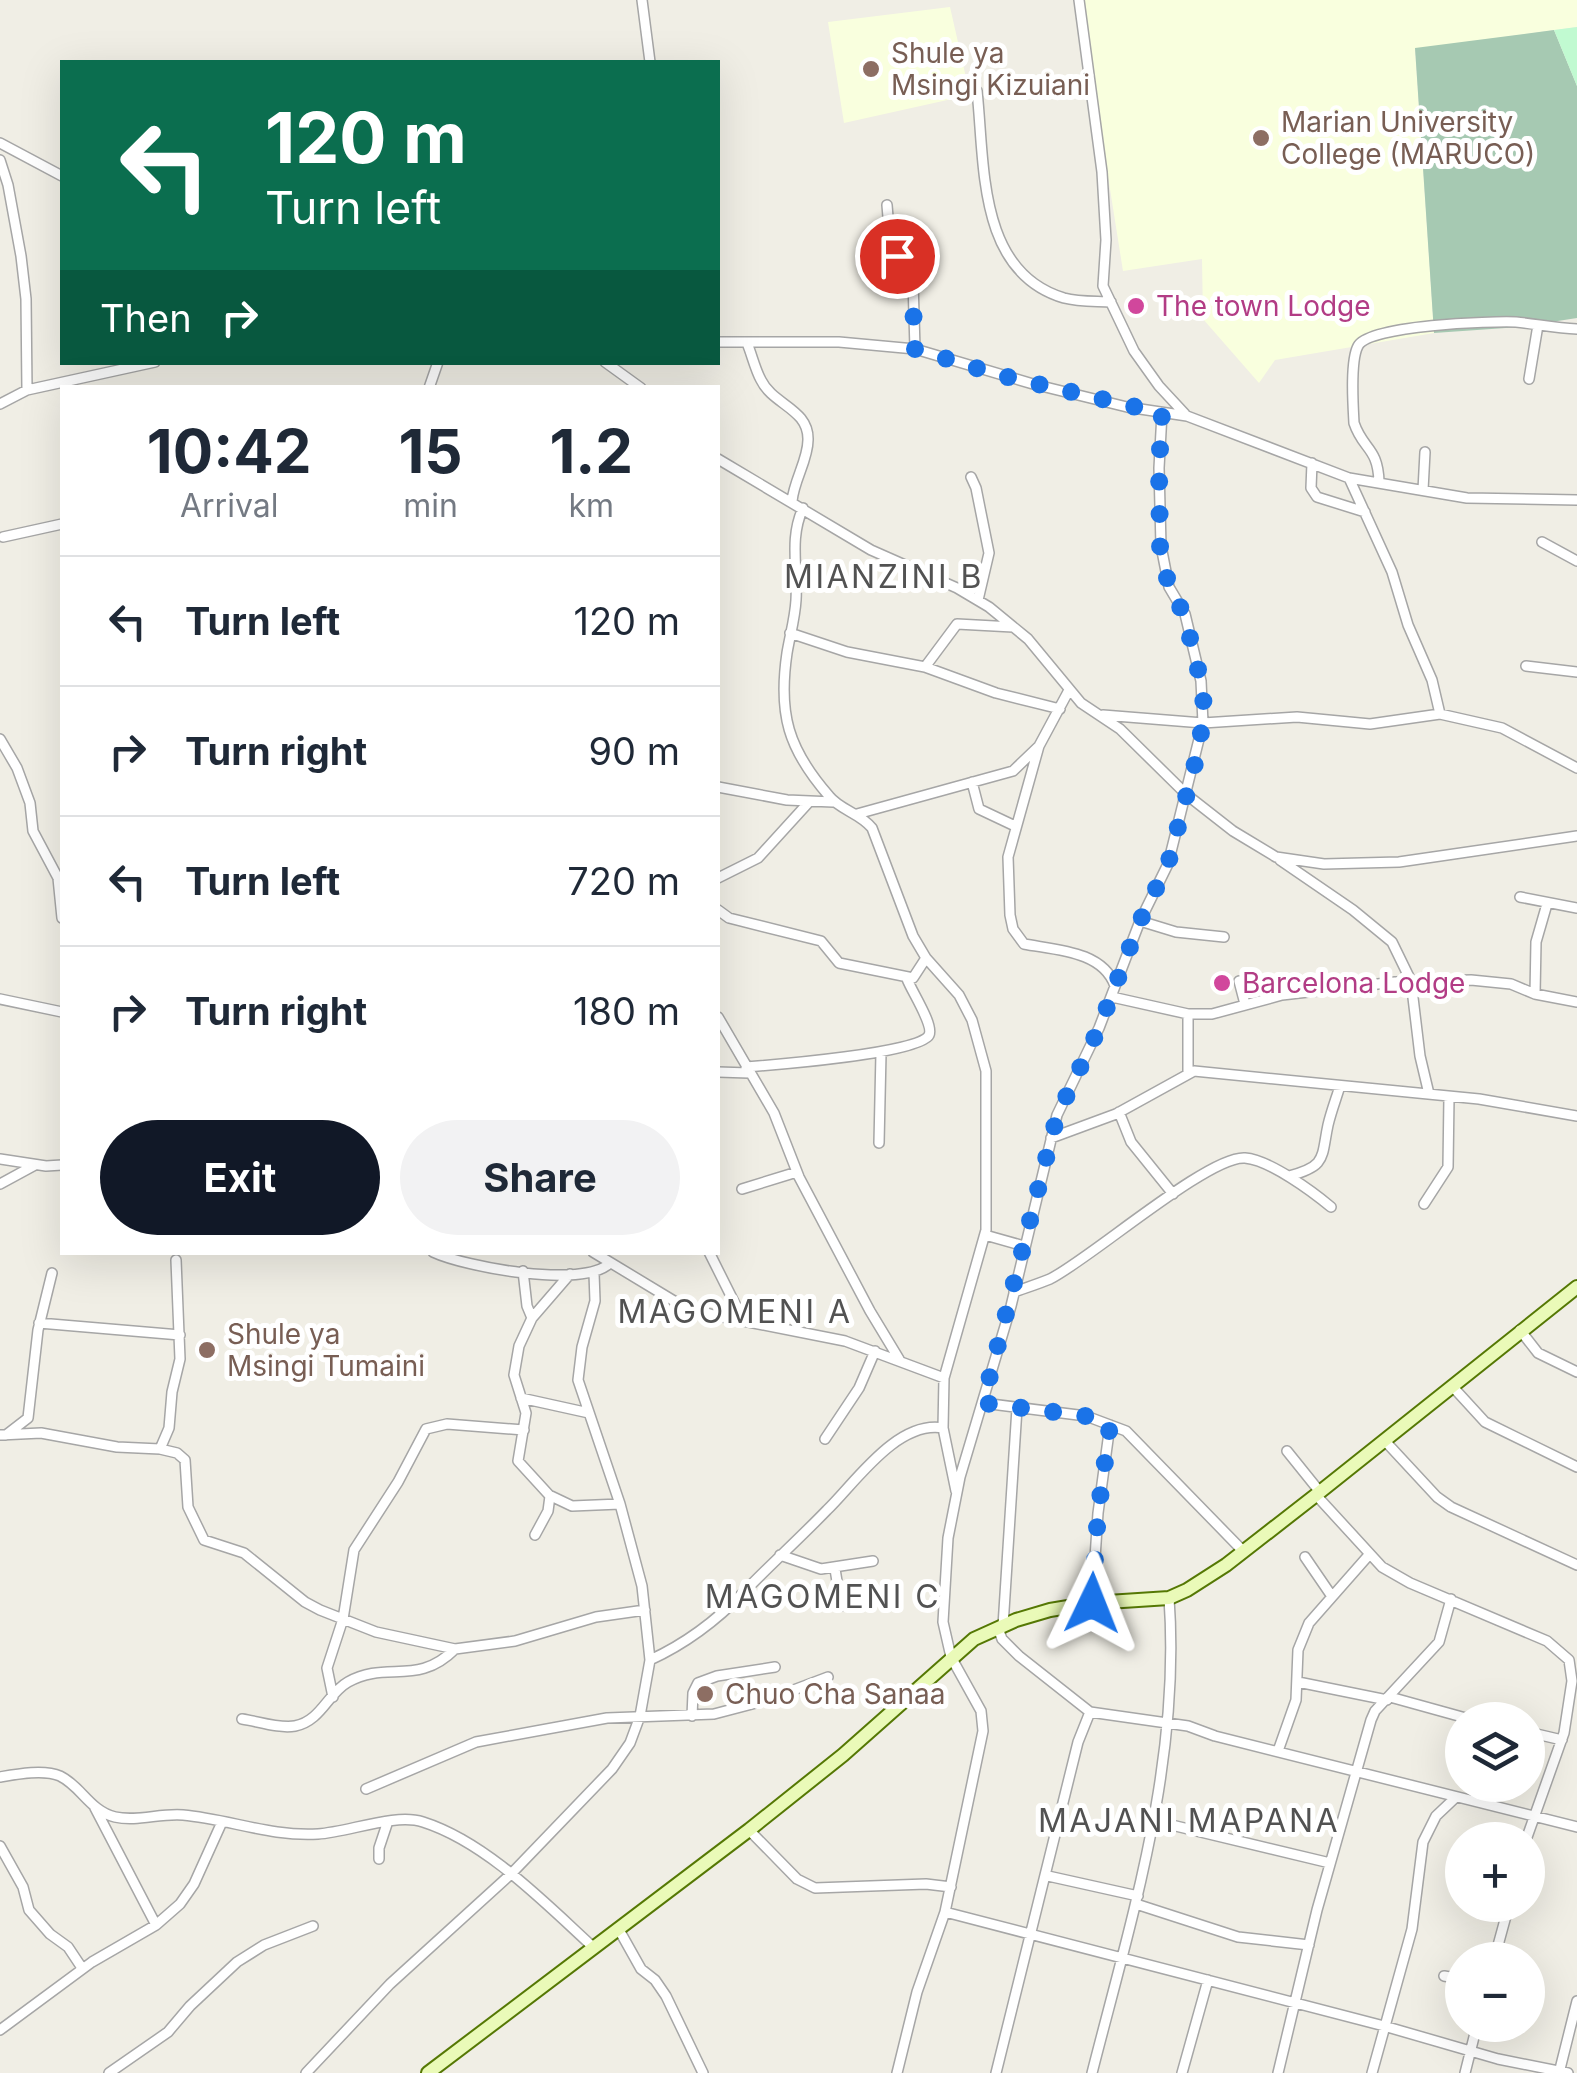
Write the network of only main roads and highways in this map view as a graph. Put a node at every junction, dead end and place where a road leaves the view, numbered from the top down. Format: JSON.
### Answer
{"nodes":[{"id":1,"x":1577,"y":1287,"type":"edge"},
{"id":2,"x":428,"y":2073,"type":"edge"}],
"edges":[{"from":1,"to":2,"type":"main road"}]}
